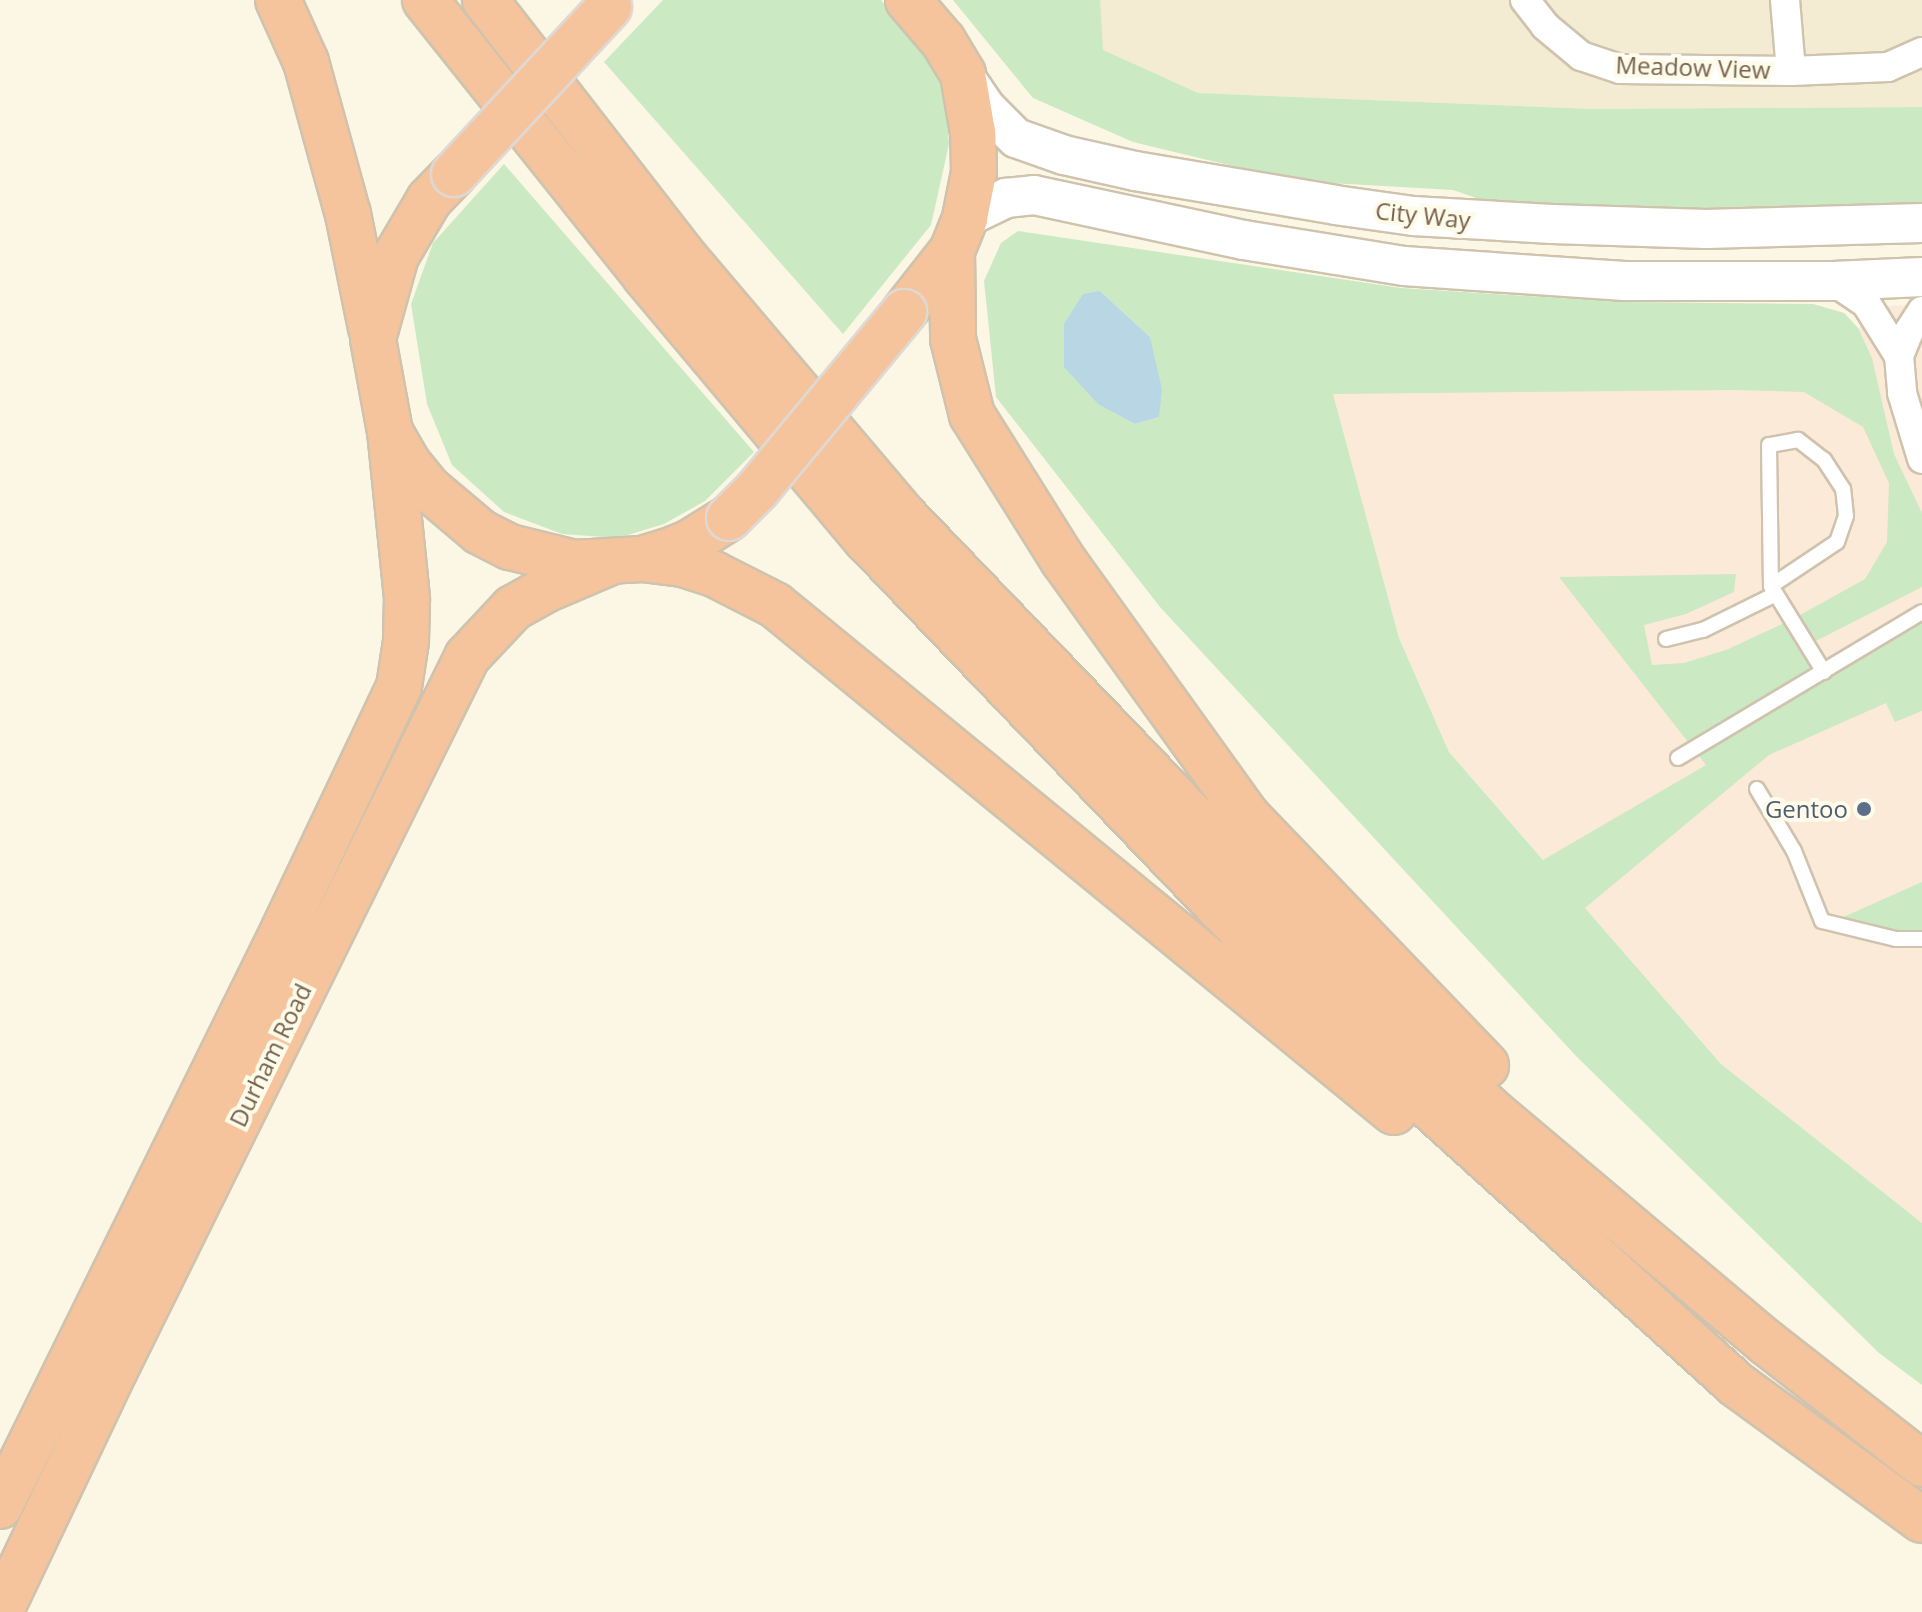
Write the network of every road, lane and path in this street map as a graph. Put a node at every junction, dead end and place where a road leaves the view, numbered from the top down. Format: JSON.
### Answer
{"nodes":[{"id":1,"x":278,"y":0,"type":"edge"},
{"id":2,"x":425,"y":0,"type":"edge"},
{"id":3,"x":485,"y":0,"type":"edge"},
{"id":4,"x":908,"y":0,"type":"edge"},
{"id":5,"x":1525,"y":0,"type":"edge"},
{"id":6,"x":1785,"y":0,"type":"edge"},
{"id":7,"x":613,"y":3,"type":"edge"},
{"id":8,"x":1922,"y":52,"type":"edge"},
{"id":9,"x":1791,"y":71,"type":"junction"},
{"id":10,"x":963,"y":74,"type":"junction"},
{"id":11,"x":1922,"y":223,"type":"edge"},
{"id":12,"x":958,"y":235,"type":"junction"},
{"id":13,"x":1922,"y":277,"type":"edge"},
{"id":14,"x":1833,"y":281,"type":"junction"},
{"id":15,"x":1922,"y":311,"type":"edge"},
{"id":16,"x":373,"y":339,"type":"junction"},
{"id":17,"x":1899,"y":356,"type":"junction"},
{"id":18,"x":390,"y":432,"type":"junction"},
{"id":19,"x":1922,"y":459,"type":"edge"},
{"id":20,"x":626,"y":561,"type":"junction"},
{"id":21,"x":1774,"y":590,"type":"junction"},
{"id":22,"x":1922,"y":612,"type":"edge"},
{"id":23,"x":1666,"y":639,"type":"dead end"},
{"id":24,"x":1824,"y":672,"type":"junction"},
{"id":25,"x":1678,"y":758,"type":"dead end"},
{"id":26,"x":1757,"y":789,"type":"dead end"},
{"id":27,"x":1922,"y":939,"type":"edge"},
{"id":28,"x":1767,"y":1343,"type":"junction"},
{"id":29,"x":1737,"y":1385,"type":"junction"},
{"id":30,"x":1922,"y":1464,"type":"edge"},
{"id":31,"x":0,"y":1506,"type":"edge"},
{"id":32,"x":1922,"y":1520,"type":"edge"},
{"id":33,"x":0,"y":1612,"type":"edge"}],
"edges":[{"from":1,"to":16,"type":"highway","name":"Durham Road"},
{"from":2,"to":29,"type":"highway"},
{"from":3,"to":28,"type":"highway"},
{"from":4,"to":10,"type":"highway"},
{"from":5,"to":9,"type":"street","name":"Meadow View"},
{"from":6,"to":9,"type":"street","name":"Meadow View"},
{"from":7,"to":16,"type":"highway","bridge":true},
{"from":8,"to":9,"type":"street","name":"Meadow View"},
{"from":10,"to":11,"type":"main road","name":"City Way"},
{"from":10,"to":12,"type":"highway"},
{"from":12,"to":14,"type":"main road"},
{"from":12,"to":20,"type":"highway","bridge":true},
{"from":12,"to":28,"type":"highway"},
{"from":13,"to":14,"type":"main road"},
{"from":14,"to":17,"type":"street"},
{"from":15,"to":17,"type":"street"},
{"from":16,"to":18,"type":"highway","name":"Durham Road"},
{"from":17,"to":19,"type":"street"},
{"from":18,"to":20,"type":"highway"},
{"from":18,"to":31,"type":"highway","name":"Durham Road"},
{"from":20,"to":29,"type":"highway"},
{"from":20,"to":33,"type":"highway","name":"Durham Road"},
{"from":21,"to":21,"type":"lane"},
{"from":21,"to":23,"type":"lane"},
{"from":21,"to":24,"type":"lane"},
{"from":22,"to":24,"type":"lane"},
{"from":24,"to":25,"type":"lane"},
{"from":26,"to":27,"type":"lane"},
{"from":28,"to":30,"type":"highway"},
{"from":29,"to":32,"type":"highway"}]}
